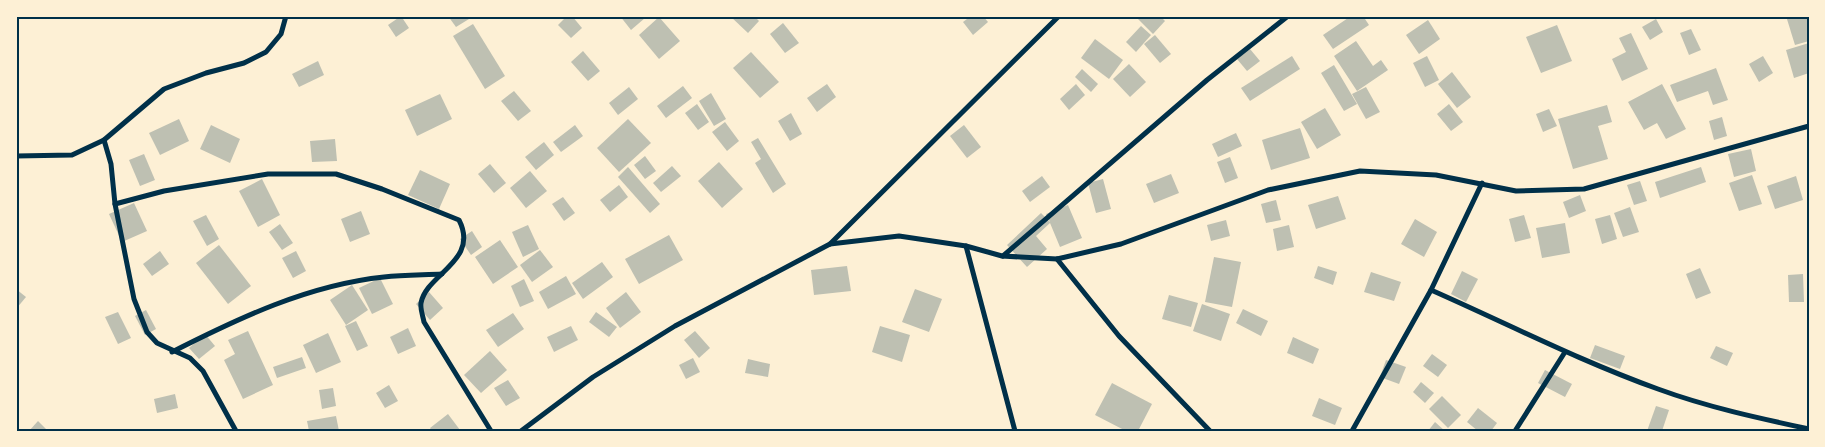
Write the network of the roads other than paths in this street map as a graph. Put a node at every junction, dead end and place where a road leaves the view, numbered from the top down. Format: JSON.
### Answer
{"nodes":[{"id":1,"x":286,"y":16,"type":"edge"},
{"id":2,"x":1059,"y":16,"type":"edge"},
{"id":3,"x":1288,"y":16,"type":"edge"},
{"id":4,"x":1809,"y":126,"type":"edge"},
{"id":5,"x":104,"y":140,"type":"junction"},
{"id":6,"x":16,"y":156,"type":"edge"},
{"id":7,"x":1482,"y":183,"type":"junction"},
{"id":8,"x":115,"y":204,"type":"junction"},
{"id":9,"x":830,"y":244,"type":"junction"},
{"id":10,"x":966,"y":246,"type":"junction"},
{"id":11,"x":1002,"y":256,"type":"junction"},
{"id":12,"x":1057,"y":259,"type":"junction"},
{"id":13,"x":442,"y":274,"type":"junction"},
{"id":14,"x":1431,"y":290,"type":"junction"},
{"id":15,"x":172,"y":352,"type":"junction"},
{"id":16,"x":1566,"y":352,"type":"junction"},
{"id":17,"x":1809,"y":429,"type":"edge"},
{"id":18,"x":236,"y":431,"type":"edge"},
{"id":19,"x":491,"y":431,"type":"edge"},
{"id":20,"x":521,"y":431,"type":"edge"},
{"id":21,"x":1015,"y":431,"type":"edge"},
{"id":22,"x":1210,"y":431,"type":"edge"},
{"id":23,"x":1352,"y":431,"type":"edge"},
{"id":24,"x":1515,"y":431,"type":"edge"}],
"edges":[{"from":1,"to":5,"type":"street"},
{"from":2,"to":9,"type":"street"},
{"from":3,"to":11,"type":"street"},
{"from":4,"to":7,"type":"street"},
{"from":5,"to":6,"type":"street"},
{"from":5,"to":8,"type":"street"},
{"from":7,"to":12,"type":"street"},
{"from":7,"to":14,"type":"street"},
{"from":8,"to":13,"type":"street"},
{"from":8,"to":15,"type":"street"},
{"from":9,"to":10,"type":"street"},
{"from":9,"to":20,"type":"street"},
{"from":10,"to":11,"type":"street"},
{"from":10,"to":21,"type":"street"},
{"from":11,"to":12,"type":"street"},
{"from":12,"to":22,"type":"street"},
{"from":13,"to":15,"type":"street"},
{"from":13,"to":19,"type":"street"},
{"from":14,"to":16,"type":"street"},
{"from":14,"to":23,"type":"street"},
{"from":15,"to":18,"type":"street"},
{"from":16,"to":17,"type":"street"},
{"from":16,"to":24,"type":"street"}]}
